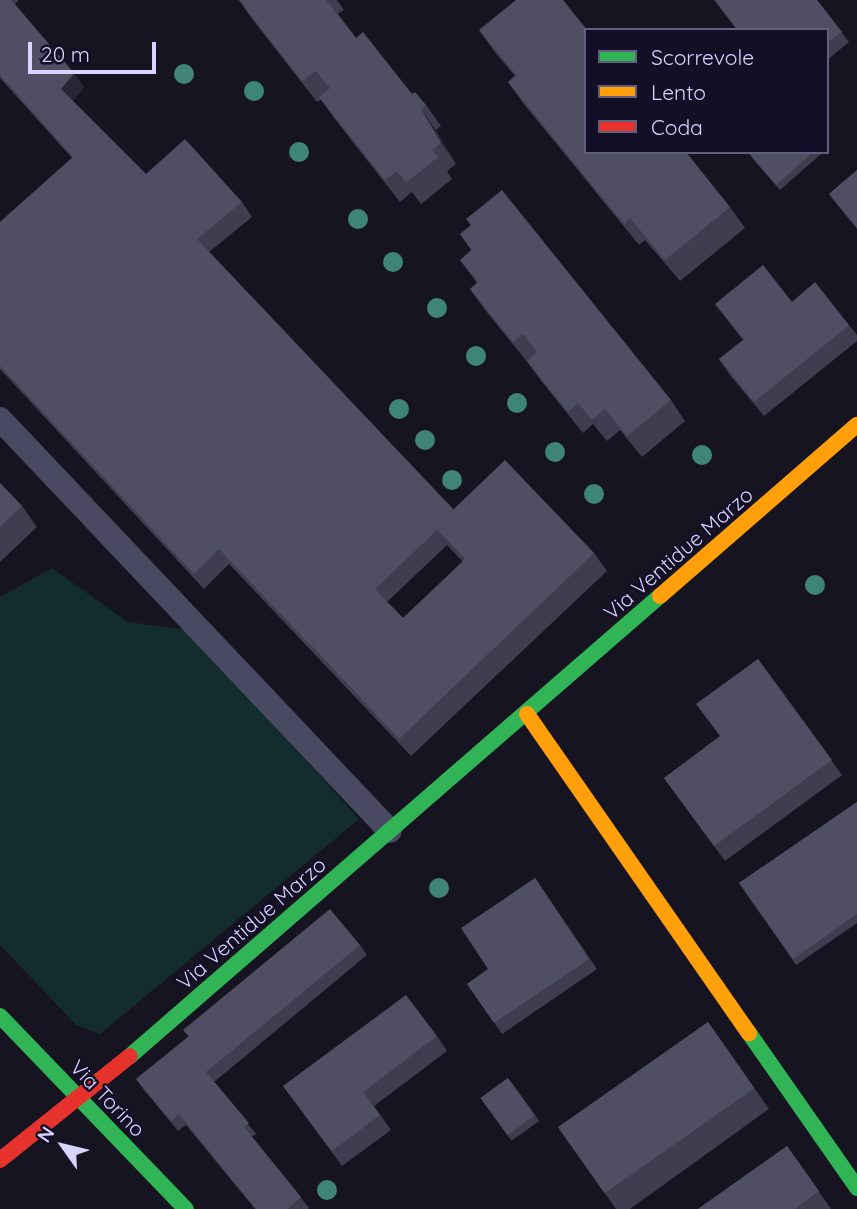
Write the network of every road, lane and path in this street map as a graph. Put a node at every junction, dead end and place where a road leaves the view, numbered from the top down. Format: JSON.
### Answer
{"nodes":[{"id":1,"x":0,"y":419,"type":"edge"},
{"id":2,"x":857,"y":425,"type":"edge"},
{"id":3,"x":527,"y":713,"type":"junction"},
{"id":4,"x":390,"y":831,"type":"junction"},
{"id":5,"x":0,"y":1016,"type":"edge"},
{"id":6,"x":79,"y":1098,"type":"junction"},
{"id":7,"x":0,"y":1160,"type":"edge"},
{"id":8,"x":857,"y":1188,"type":"edge"},
{"id":9,"x":186,"y":1209,"type":"edge"}],
"edges":[{"from":1,"to":4,"type":"lane"},
{"from":2,"to":3,"type":"street","name":"Via Ventidue Marzo"},
{"from":3,"to":4,"type":"street","name":"Via Ventidue Marzo"},
{"from":3,"to":8,"type":"street"},
{"from":4,"to":6,"type":"street","name":"Via Ventidue Marzo"},
{"from":5,"to":6,"type":"street","name":"Via Torino"},
{"from":6,"to":7,"type":"street","name":"Via Ventidue Marzo"},
{"from":6,"to":9,"type":"street","name":"Via Torino"}]}
